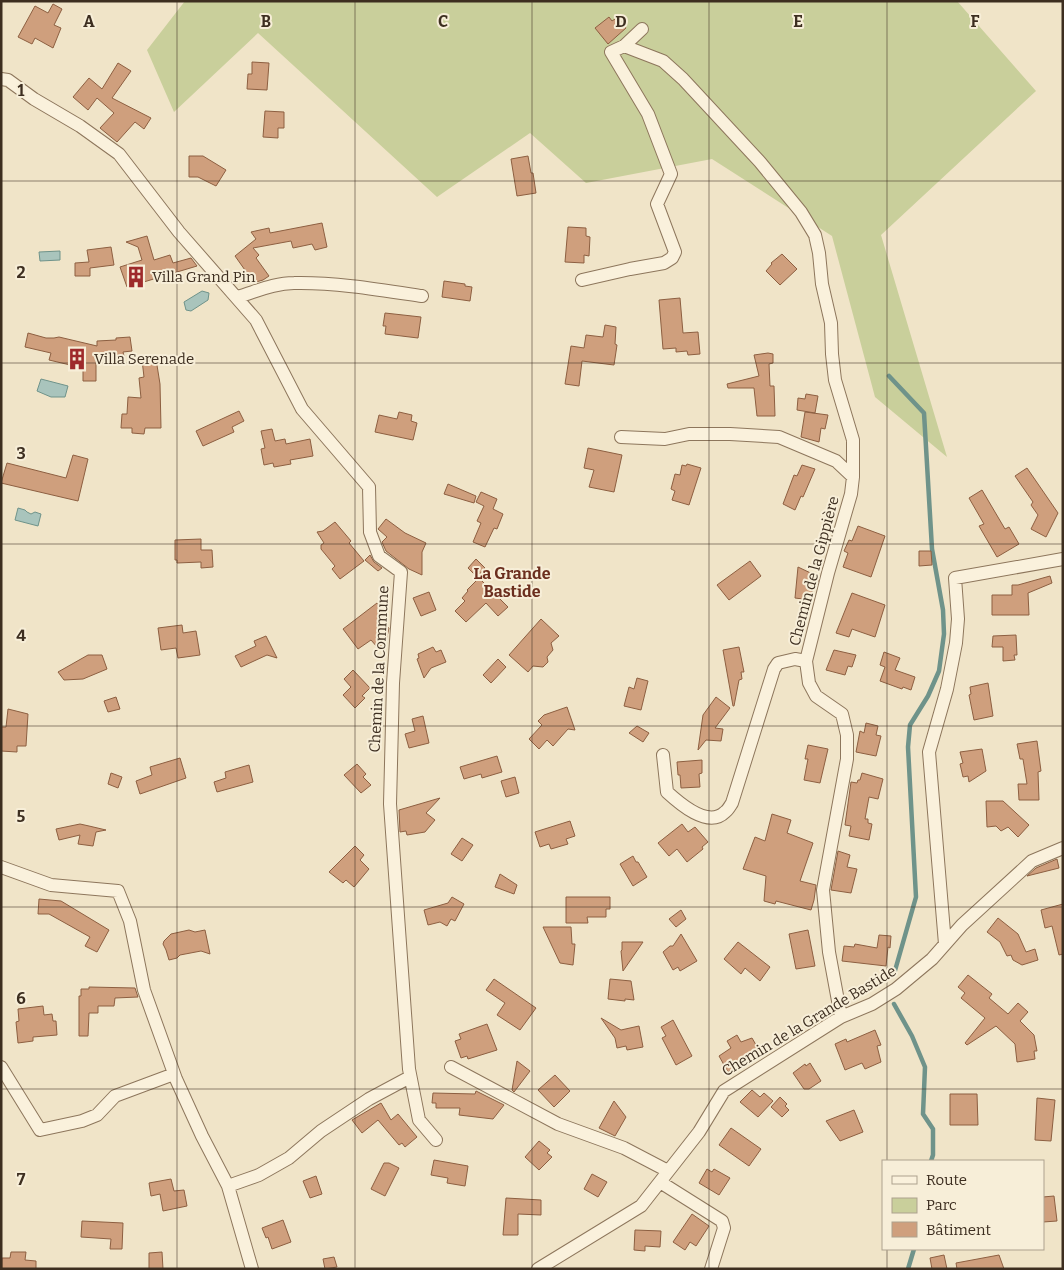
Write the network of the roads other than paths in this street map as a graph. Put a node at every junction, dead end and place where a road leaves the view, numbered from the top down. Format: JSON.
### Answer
{"nodes":[{"id":1,"x":642,"y":29,"type":"dead end"},
{"id":2,"x":624,"y":46,"type":"junction"},
{"id":3,"x":5,"y":80,"type":"edge"},
{"id":4,"x":582,"y":280,"type":"dead end"},
{"id":5,"x":422,"y":296,"type":"dead end"},
{"id":6,"x":237,"y":297,"type":"junction"},
{"id":7,"x":621,"y":437,"type":"dead end"},
{"id":8,"x":853,"y":477,"type":"junction"},
{"id":9,"x":1063,"y":559,"type":"edge"},
{"id":10,"x":806,"y":661,"type":"junction"},
{"id":11,"x":663,"y":755,"type":"dead end"},
{"id":12,"x":1063,"y":848,"type":"edge"},
{"id":13,"x":1,"y":867,"type":"edge"},
{"id":14,"x":945,"y":944,"type":"junction"},
{"id":15,"x":841,"y":1018,"type":"junction"},
{"id":16,"x":1,"y":1067,"type":"edge"},
{"id":17,"x":451,"y":1067,"type":"dead end"},
{"id":18,"x":174,"y":1074,"type":"junction"},
{"id":19,"x":410,"y":1077,"type":"junction"},
{"id":20,"x":436,"y":1140,"type":"dead end"},
{"id":21,"x":668,"y":1171,"type":"junction"},
{"id":22,"x":660,"y":1182,"type":"junction"},
{"id":23,"x":228,"y":1186,"type":"junction"},
{"id":24,"x":252,"y":1269,"type":"edge"},
{"id":25,"x":538,"y":1269,"type":"edge"},
{"id":26,"x":711,"y":1269,"type":"edge"}],
"edges":[{"from":1,"to":2,"type":"street"},
{"from":2,"to":4,"type":"street"},
{"from":2,"to":8,"type":"street","name":"Chemin de la Gippière"},
{"from":3,"to":6,"type":"street","name":"Chemin de la Commune"},
{"from":5,"to":6,"type":"street"},
{"from":6,"to":19,"type":"street","name":"Chemin de la Commune"},
{"from":7,"to":8,"type":"street"},
{"from":8,"to":10,"type":"street","name":"Chemin de la Gippière"},
{"from":9,"to":14,"type":"street"},
{"from":10,"to":11,"type":"street"},
{"from":10,"to":15,"type":"street","name":"Chemin de la Gippière"},
{"from":12,"to":14,"type":"street","name":"Chemin de la Grande Bastide"},
{"from":13,"to":18,"type":"street"},
{"from":14,"to":15,"type":"street","name":"Chemin de la Grande Bastide"},
{"from":15,"to":21,"type":"street","name":"Chemin de la Grande Bastide"},
{"from":16,"to":18,"type":"street"},
{"from":17,"to":21,"type":"street"},
{"from":18,"to":23,"type":"street"},
{"from":19,"to":20,"type":"street","name":"Chemin de la Commune"},
{"from":19,"to":23,"type":"street"},
{"from":21,"to":22,"type":"street","name":"Chemin de la Grande Bastide"},
{"from":22,"to":25,"type":"street","name":"Chemin de la Grande Bastide"},
{"from":22,"to":26,"type":"street"},
{"from":23,"to":24,"type":"street"}]}
